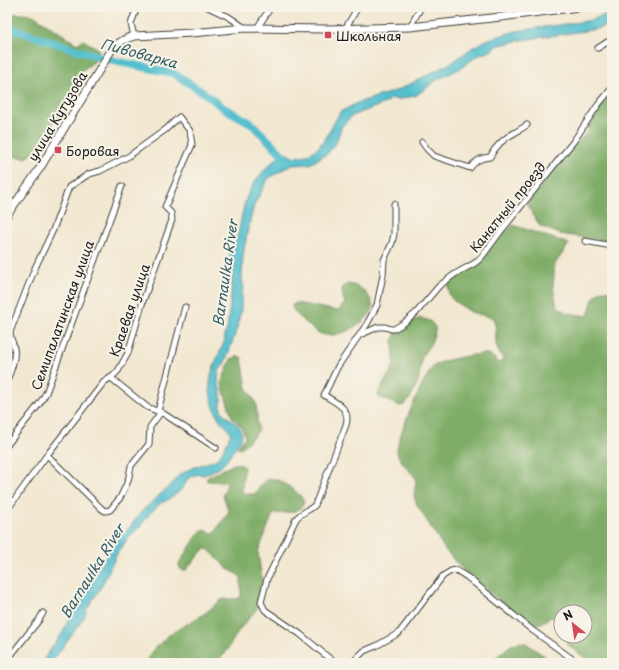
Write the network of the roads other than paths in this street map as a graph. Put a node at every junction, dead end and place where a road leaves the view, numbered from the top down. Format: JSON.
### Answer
{"nodes":[{"id":1,"x":137,"y":7,"type":"edge"},
{"id":2,"x":208,"y":7,"type":"edge"},
{"id":3,"x":271,"y":7,"type":"edge"},
{"id":4,"x":358,"y":7,"type":"edge"},
{"id":5,"x":421,"y":7,"type":"edge"},
{"id":6,"x":579,"y":7,"type":"edge"},
{"id":7,"x":410,"y":27,"type":"junction"},
{"id":8,"x":246,"y":28,"type":"junction"},
{"id":9,"x":257,"y":28,"type":"junction"},
{"id":10,"x":345,"y":29,"type":"junction"},
{"id":11,"x":134,"y":36,"type":"junction"},
{"id":12,"x":612,"y":39,"type":"edge"},
{"id":13,"x":598,"y":48,"type":"dead end"},
{"id":14,"x":612,"y":88,"type":"edge"},
{"id":15,"x":527,"y":125,"type":"dead end"},
{"id":16,"x":422,"y":142,"type":"dead end"},
{"id":17,"x":122,"y":186,"type":"dead end"},
{"id":18,"x":394,"y":204,"type":"dead end"},
{"id":19,"x":7,"y":215,"type":"edge"},
{"id":20,"x":585,"y":241,"type":"dead end"},
{"id":21,"x":612,"y":246,"type":"edge"},
{"id":22,"x":184,"y":307,"type":"dead end"},
{"id":23,"x":359,"y":336,"type":"junction"},
{"id":24,"x":110,"y":378,"type":"junction"},
{"id":25,"x":7,"y":380,"type":"edge"},
{"id":26,"x":159,"y":412,"type":"junction"},
{"id":27,"x":7,"y":445,"type":"edge"},
{"id":28,"x":216,"y":448,"type":"dead end"},
{"id":29,"x":47,"y":455,"type":"junction"},
{"id":30,"x":7,"y":510,"type":"edge"},
{"id":31,"x":43,"y":613,"type":"dead end"},
{"id":32,"x":7,"y":660,"type":"edge"},
{"id":33,"x":335,"y":663,"type":"edge"},
{"id":34,"x":352,"y":663,"type":"edge"},
{"id":35,"x":578,"y":663,"type":"edge"}],
"edges":[{"from":1,"to":11,"type":"street"},
{"from":2,"to":8,"type":"street"},
{"from":3,"to":9,"type":"street"},
{"from":4,"to":10,"type":"street"},
{"from":5,"to":7,"type":"street"},
{"from":6,"to":7,"type":"main road"},
{"from":7,"to":10,"type":"main road"},
{"from":8,"to":9,"type":"main road"},
{"from":8,"to":11,"type":"main road"},
{"from":9,"to":10,"type":"main road"},
{"from":11,"to":19,"type":"main road","name":"улица Кутузова"},
{"from":12,"to":13,"type":"street"},
{"from":14,"to":23,"type":"street","name":"Канатный проезд"},
{"from":15,"to":16,"type":"street"},
{"from":17,"to":27,"type":"street","name":"Семипалатинская улица"},
{"from":18,"to":23,"type":"street","name":"Канатный проезд"},
{"from":20,"to":21,"type":"street"},
{"from":22,"to":26,"type":"street"},
{"from":23,"to":33,"type":"street","name":"Канатный проезд"},
{"from":24,"to":25,"type":"street","name":"Краевая улица"},
{"from":24,"to":26,"type":"street"},
{"from":24,"to":29,"type":"street","name":"Краевая улица"},
{"from":26,"to":28,"type":"street"},
{"from":26,"to":29,"type":"street"},
{"from":29,"to":30,"type":"street","name":"Краевая улица"},
{"from":31,"to":32,"type":"street"},
{"from":34,"to":35,"type":"street"}]}
